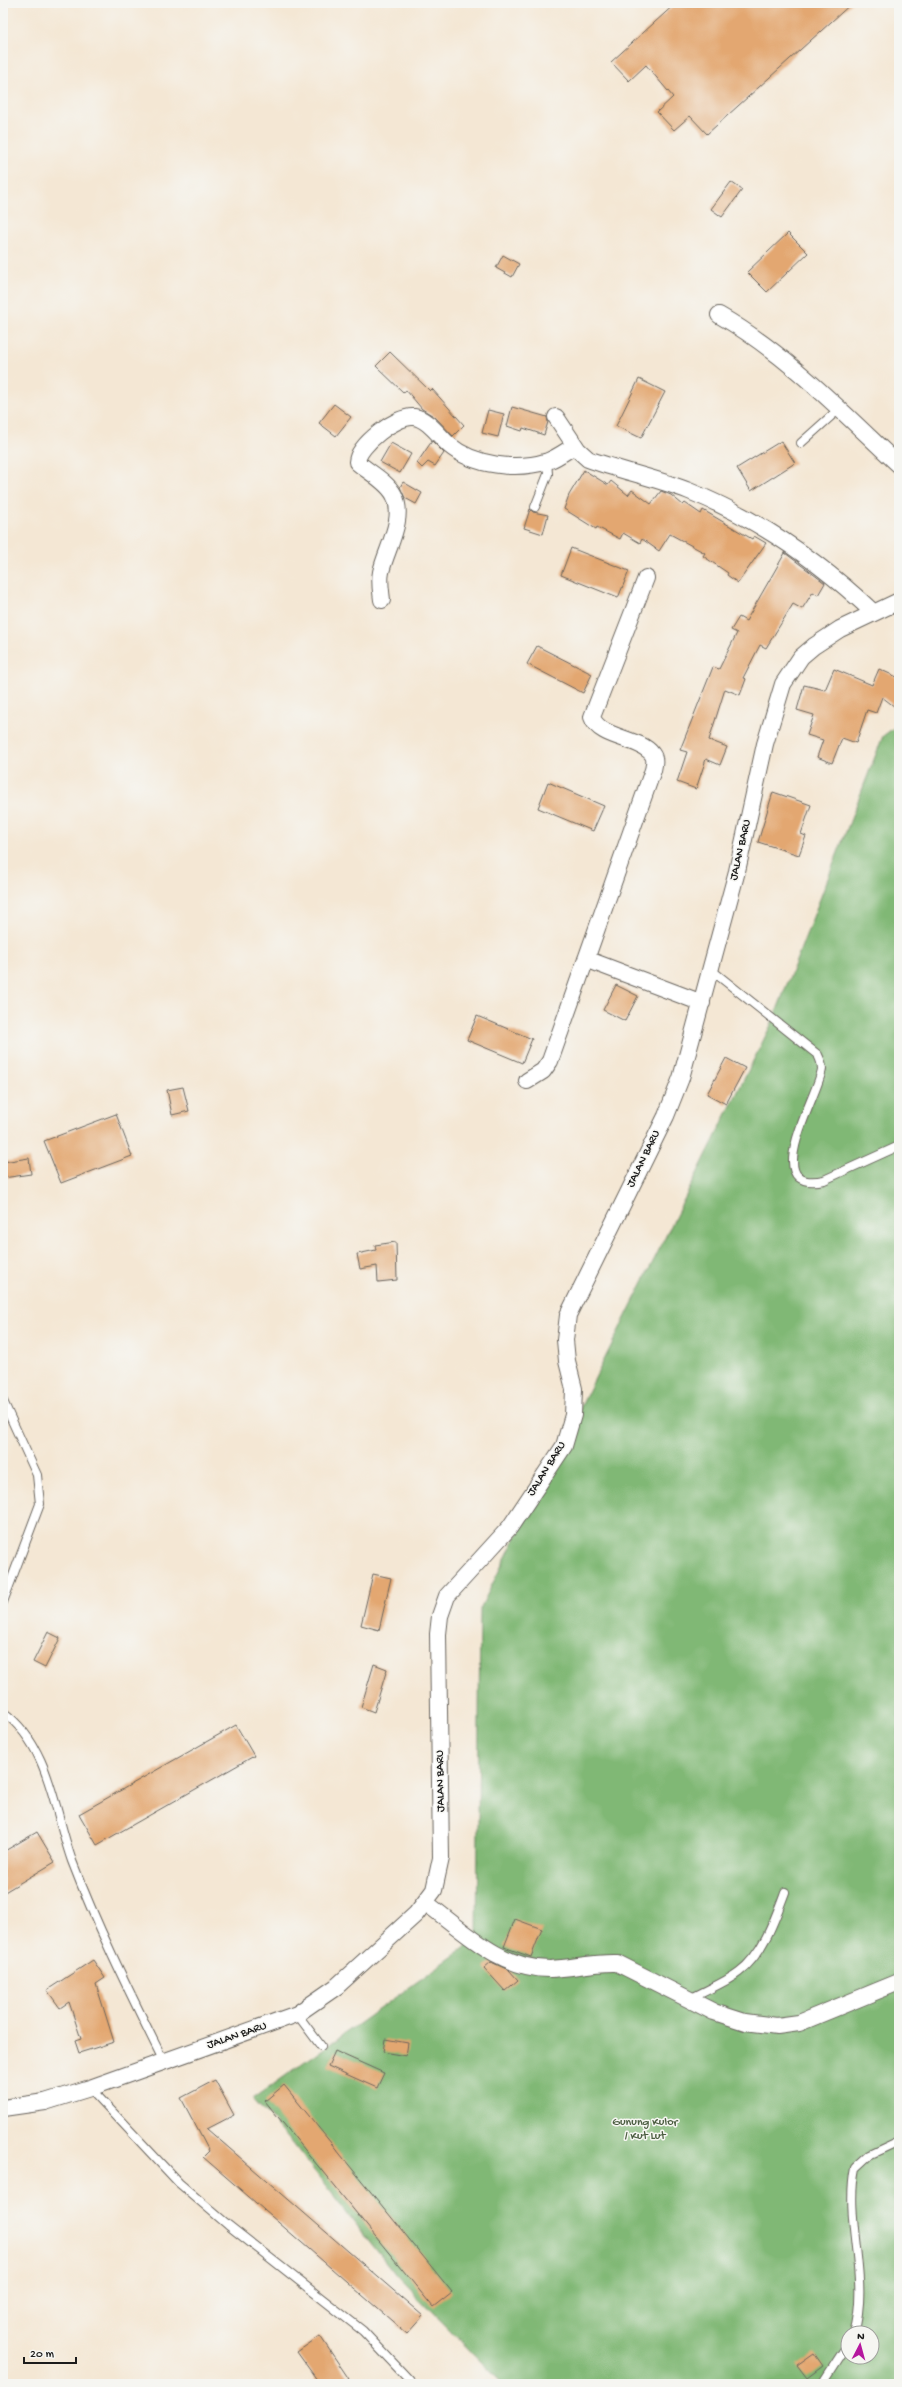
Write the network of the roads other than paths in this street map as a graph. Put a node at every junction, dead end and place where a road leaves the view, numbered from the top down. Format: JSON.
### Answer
{"nodes":[{"id":1,"x":719,"y":316,"type":"dead end"},
{"id":2,"x":839,"y":409,"type":"junction"},
{"id":3,"x":556,"y":417,"type":"dead end"},
{"id":4,"x":801,"y":443,"type":"dead end"},
{"id":5,"x":574,"y":446,"type":"junction"},
{"id":6,"x":547,"y":461,"type":"junction"},
{"id":7,"x":899,"y":465,"type":"edge"},
{"id":8,"x":535,"y":507,"type":"dead end"},
{"id":9,"x":646,"y":578,"type":"dead end"},
{"id":10,"x":382,"y":600,"type":"dead end"},
{"id":11,"x":899,"y":601,"type":"edge"},
{"id":12,"x":874,"y":613,"type":"junction"},
{"id":13,"x":586,"y":959,"type":"junction"},
{"id":14,"x":710,"y":969,"type":"junction"},
{"id":15,"x":702,"y":1003,"type":"junction"},
{"id":16,"x":527,"y":1081,"type":"dead end"},
{"id":17,"x":899,"y":1146,"type":"edge"},
{"id":18,"x":3,"y":1401,"type":"edge"},
{"id":19,"x":3,"y":1602,"type":"edge"},
{"id":20,"x":3,"y":1712,"type":"edge"},
{"id":21,"x":785,"y":1892,"type":"dead end"},
{"id":22,"x":426,"y":1903,"type":"junction"},
{"id":23,"x":899,"y":1982,"type":"edge"},
{"id":24,"x":690,"y":1999,"type":"junction"},
{"id":25,"x":297,"y":2014,"type":"junction"},
{"id":26,"x":321,"y":2046,"type":"dead end"},
{"id":27,"x":163,"y":2060,"type":"junction"},
{"id":28,"x":90,"y":2088,"type":"junction"},
{"id":29,"x":3,"y":2108,"type":"edge"},
{"id":30,"x":899,"y":2141,"type":"edge"},
{"id":31,"x":857,"y":2325,"type":"edge"},
{"id":32,"x":840,"y":2356,"type":"edge"},
{"id":33,"x":413,"y":2384,"type":"edge"},
{"id":34,"x":822,"y":2384,"type":"edge"}],
"edges":[{"from":1,"to":2,"type":"street"},
{"from":2,"to":4,"type":"lane"},
{"from":2,"to":7,"type":"street"},
{"from":3,"to":5,"type":"street"},
{"from":5,"to":6,"type":"street"},
{"from":5,"to":12,"type":"street"},
{"from":6,"to":8,"type":"lane"},
{"from":6,"to":10,"type":"street"},
{"from":9,"to":13,"type":"street"},
{"from":11,"to":12,"type":"street","name":"JALAN BARU"},
{"from":12,"to":14,"type":"street","name":"JALAN BARU"},
{"from":13,"to":15,"type":"street"},
{"from":13,"to":16,"type":"street"},
{"from":14,"to":15,"type":"street","name":"JALAN BARU"},
{"from":14,"to":17,"type":"lane"},
{"from":15,"to":22,"type":"street","name":"JALAN BARU"},
{"from":18,"to":19,"type":"lane"},
{"from":20,"to":27,"type":"lane"},
{"from":21,"to":24,"type":"lane"},
{"from":22,"to":24,"type":"street"},
{"from":22,"to":25,"type":"street","name":"JALAN BARU"},
{"from":23,"to":24,"type":"street"},
{"from":25,"to":26,"type":"lane"},
{"from":25,"to":27,"type":"street","name":"JALAN BARU"},
{"from":27,"to":28,"type":"street","name":"JALAN BARU"},
{"from":28,"to":29,"type":"street","name":"JALAN BARU"},
{"from":28,"to":33,"type":"lane"},
{"from":30,"to":31,"type":"lane"},
{"from":32,"to":34,"type":"lane"}]}
